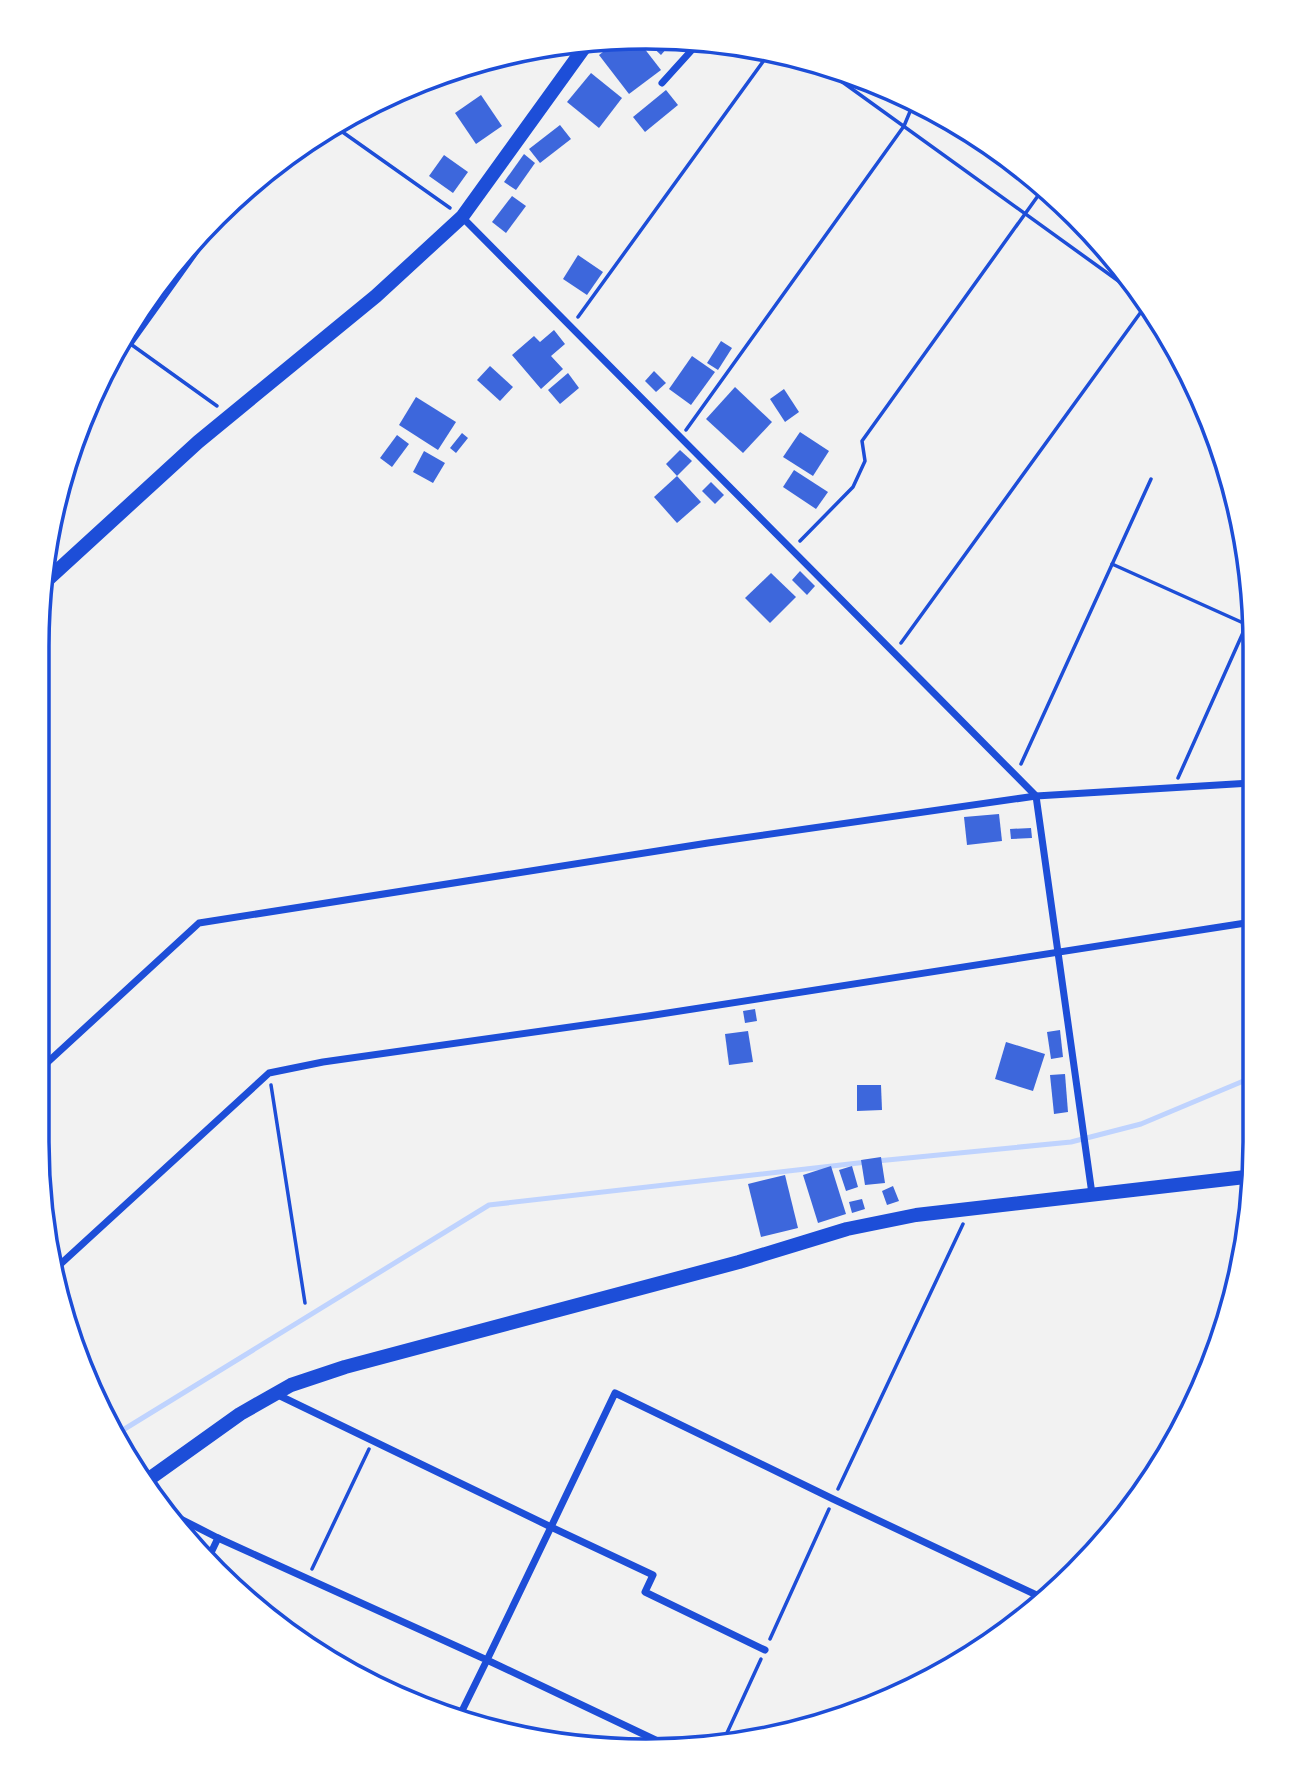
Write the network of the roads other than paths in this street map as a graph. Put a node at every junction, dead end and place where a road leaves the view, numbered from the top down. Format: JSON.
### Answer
{"nodes":[{"id":1,"x":691,"y":51,"type":"edge"},
{"id":2,"x":581,"y":53,"type":"edge"},
{"id":3,"x":662,"y":83,"type":"dead end"},
{"id":4,"x":463,"y":217,"type":"junction"},
{"id":5,"x":53,"y":574,"type":"edge"},
{"id":6,"x":1243,"y":784,"type":"edge"},
{"id":7,"x":1036,"y":796,"type":"junction"},
{"id":8,"x":1243,"y":923,"type":"edge"},
{"id":9,"x":1057,"y":952,"type":"junction"},
{"id":10,"x":49,"y":1061,"type":"edge"},
{"id":11,"x":1242,"y":1178,"type":"edge"},
{"id":12,"x":1092,"y":1194,"type":"junction"},
{"id":13,"x":61,"y":1263,"type":"edge"},
{"id":14,"x":275,"y":1394,"type":"junction"},
{"id":15,"x":152,"y":1477,"type":"edge"},
{"id":16,"x":185,"y":1521,"type":"edge"},
{"id":17,"x":551,"y":1527,"type":"junction"},
{"id":18,"x":218,"y":1538,"type":"junction"},
{"id":19,"x":212,"y":1551,"type":"edge"},
{"id":20,"x":1036,"y":1595,"type":"edge"},
{"id":21,"x":765,"y":1650,"type":"road end"},
{"id":22,"x":487,"y":1660,"type":"junction"},
{"id":23,"x":463,"y":1710,"type":"edge"},
{"id":24,"x":653,"y":1739,"type":"edge"}],
"edges":[{"from":1,"to":3,"type":"street"},
{"from":2,"to":4,"type":"main road"},
{"from":4,"to":5,"type":"main road"},
{"from":4,"to":7,"type":"street"},
{"from":6,"to":7,"type":"street"},
{"from":7,"to":9,"type":"street"},
{"from":7,"to":10,"type":"street"},
{"from":8,"to":9,"type":"street"},
{"from":9,"to":12,"type":"street"},
{"from":9,"to":13,"type":"street"},
{"from":11,"to":12,"type":"main road"},
{"from":12,"to":14,"type":"main road"},
{"from":14,"to":15,"type":"main road"},
{"from":14,"to":17,"type":"street"},
{"from":16,"to":18,"type":"street"},
{"from":17,"to":20,"type":"street"},
{"from":17,"to":21,"type":"street"},
{"from":17,"to":22,"type":"street"},
{"from":18,"to":19,"type":"street"},
{"from":18,"to":22,"type":"street"},
{"from":22,"to":23,"type":"street"},
{"from":22,"to":24,"type":"street"}]}
